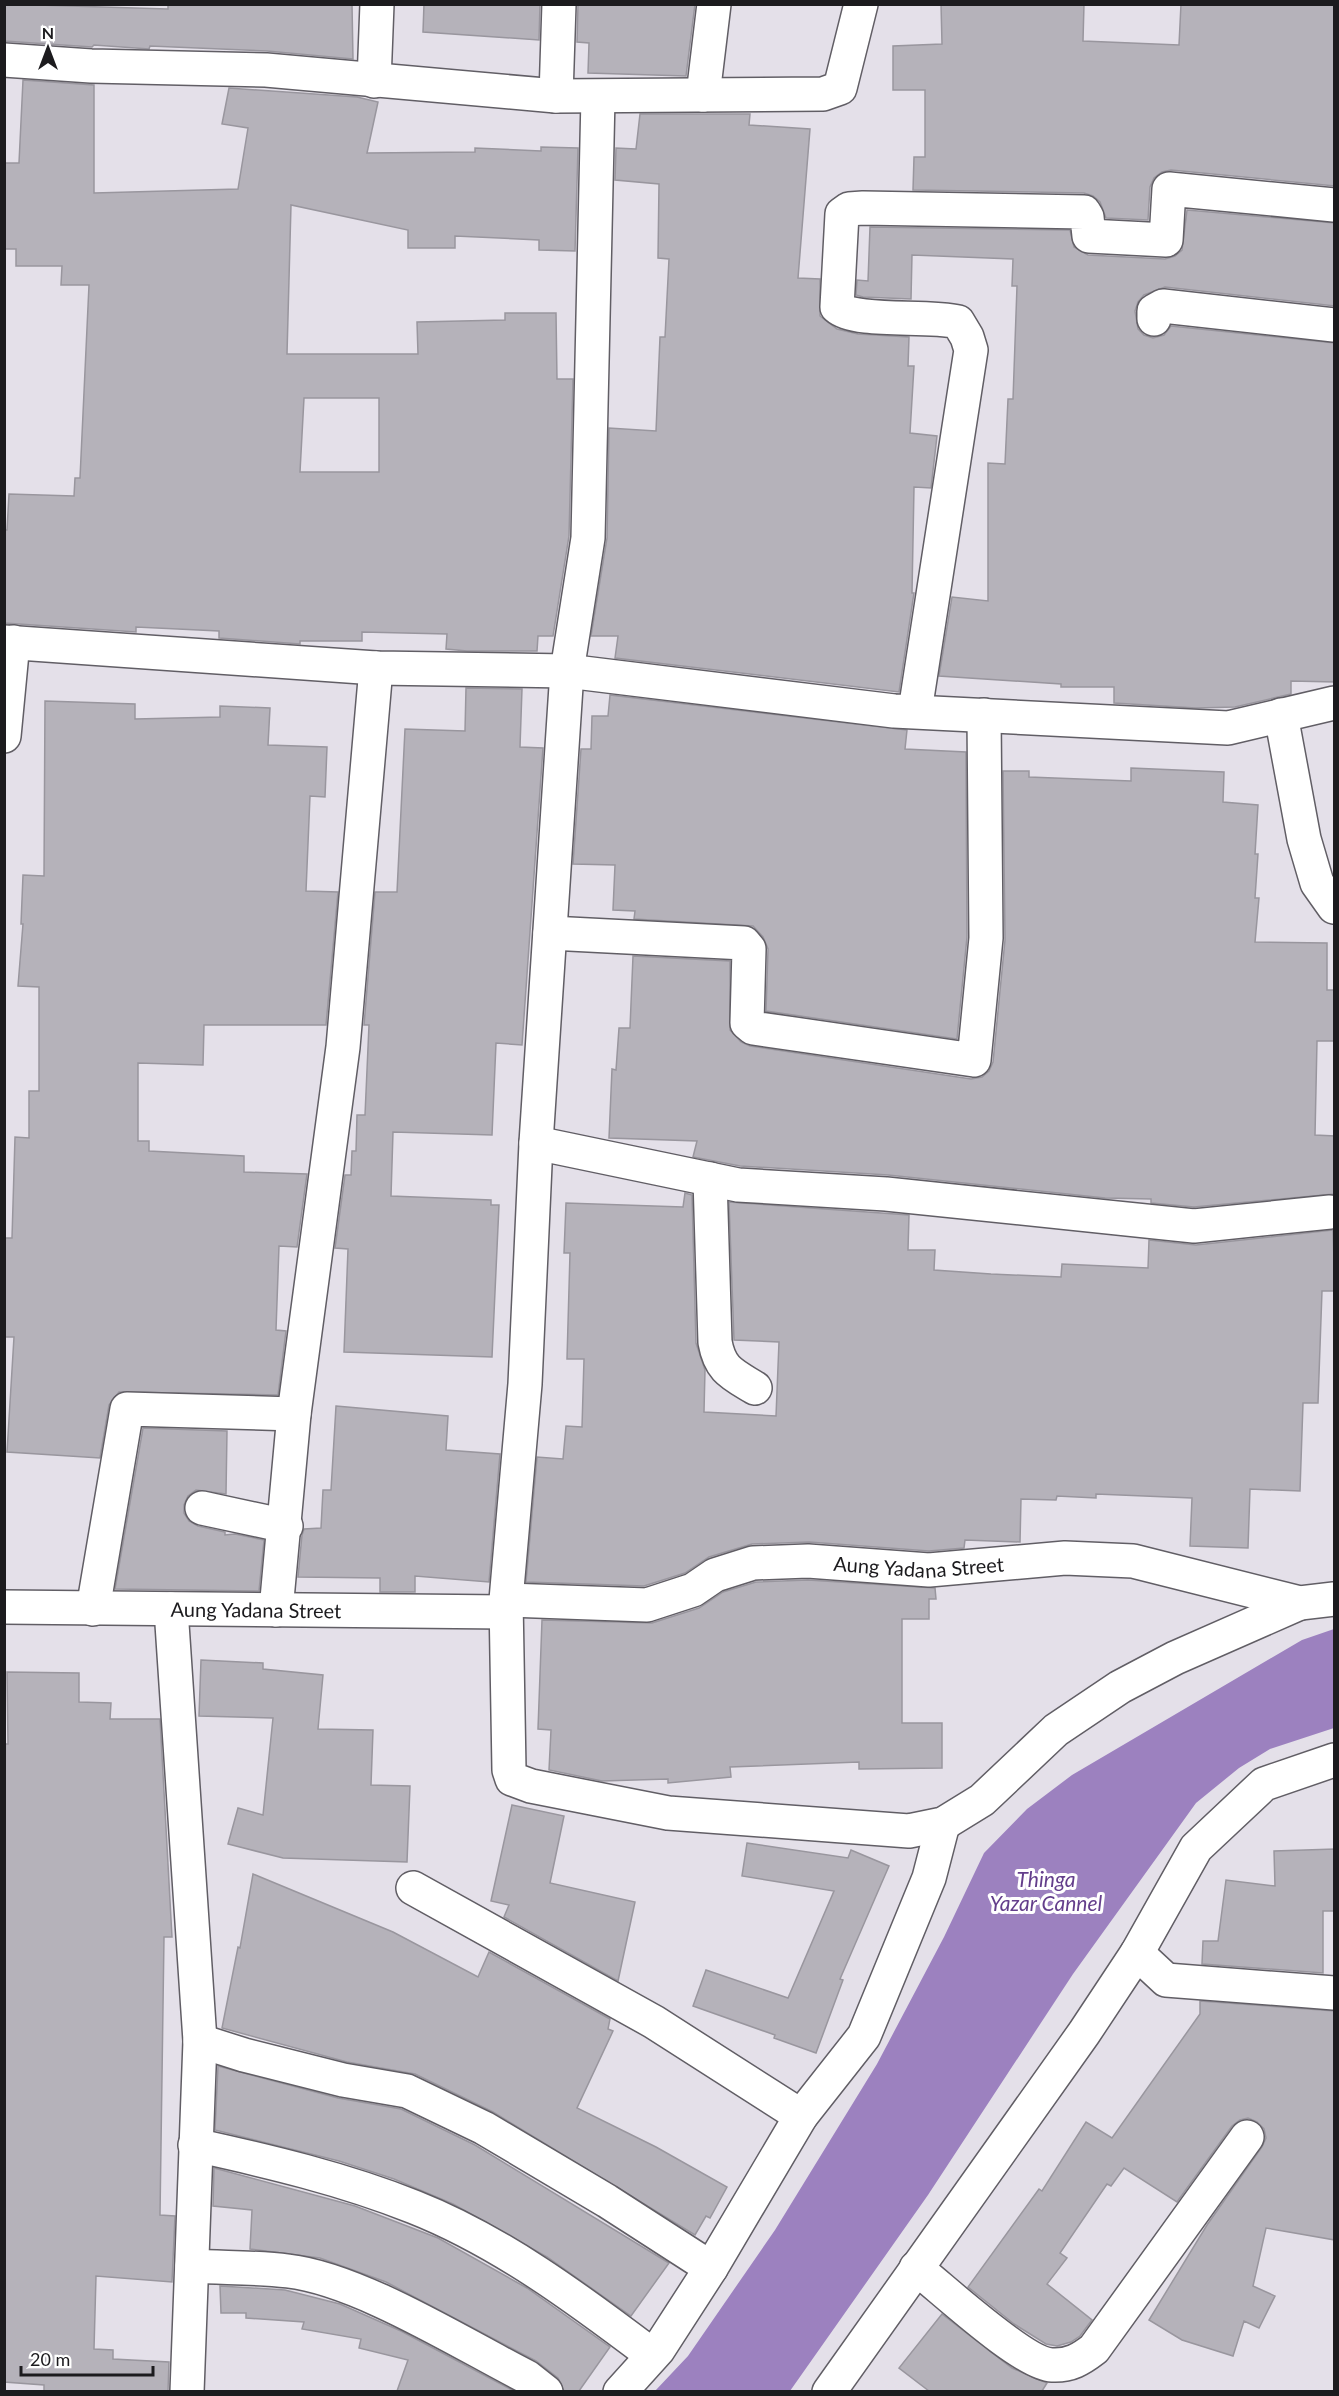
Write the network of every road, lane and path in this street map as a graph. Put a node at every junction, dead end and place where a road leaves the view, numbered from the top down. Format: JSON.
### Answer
{"nodes":[{"id":1,"x":377,"y":4,"type":"edge"},
{"id":2,"x":559,"y":4,"type":"edge"},
{"id":3,"x":714,"y":4,"type":"edge"},
{"id":4,"x":861,"y":4,"type":"edge"},
{"id":5,"x":4,"y":60,"type":"edge"},
{"id":6,"x":374,"y":81,"type":"junction"},
{"id":7,"x":703,"y":95,"type":"junction"},
{"id":8,"x":556,"y":96,"type":"junction"},
{"id":9,"x":598,"y":97,"type":"junction"},
{"id":10,"x":1335,"y":205,"type":"edge"},
{"id":11,"x":1154,"y":319,"type":"dead end"},
{"id":12,"x":1335,"y":325,"type":"edge"},
{"id":13,"x":9,"y":642,"type":"edge"},
{"id":14,"x":376,"y":668,"type":"junction"},
{"id":15,"x":567,"y":671,"type":"junction"},
{"id":16,"x":1335,"y":703,"type":"edge"},
{"id":17,"x":915,"y":711,"type":"junction"},
{"id":18,"x":984,"y":715,"type":"junction"},
{"id":19,"x":1281,"y":715,"type":"junction"},
{"id":20,"x":4,"y":736,"type":"edge"},
{"id":21,"x":1335,"y":907,"type":"edge"},
{"id":22,"x":550,"y":933,"type":"junction"},
{"id":23,"x":536,"y":1143,"type":"junction"},
{"id":24,"x":710,"y":1179,"type":"junction"},
{"id":25,"x":1330,"y":1212,"type":"dead end"},
{"id":26,"x":755,"y":1388,"type":"dead end"},
{"id":27,"x":294,"y":1414,"type":"junction"},
{"id":28,"x":202,"y":1508,"type":"dead end"},
{"id":29,"x":286,"y":1526,"type":"junction"},
{"id":30,"x":1335,"y":1599,"type":"edge"},
{"id":31,"x":1300,"y":1603,"type":"junction"},
{"id":32,"x":506,"y":1606,"type":"junction"},
{"id":33,"x":4,"y":1607,"type":"edge"},
{"id":34,"x":93,"y":1609,"type":"junction"},
{"id":35,"x":171,"y":1609,"type":"junction"},
{"id":36,"x":276,"y":1610,"type":"junction"},
{"id":37,"x":1335,"y":1760,"type":"edge"},
{"id":38,"x":943,"y":1824,"type":"junction"},
{"id":39,"x":413,"y":1888,"type":"dead end"},
{"id":40,"x":1137,"y":1953,"type":"junction"},
{"id":41,"x":1335,"y":1993,"type":"edge"},
{"id":42,"x":200,"y":2041,"type":"junction"},
{"id":43,"x":801,"y":2116,"type":"junction"},
{"id":44,"x":1247,"y":2137,"type":"dead end"},
{"id":45,"x":195,"y":2145,"type":"junction"},
{"id":46,"x":192,"y":2266,"type":"junction"},
{"id":47,"x":711,"y":2268,"type":"junction"},
{"id":48,"x":916,"y":2268,"type":"junction"},
{"id":49,"x":652,"y":2355,"type":"junction"},
{"id":50,"x":187,"y":2391,"type":"edge"},
{"id":51,"x":546,"y":2391,"type":"edge"},
{"id":52,"x":620,"y":2391,"type":"edge"},
{"id":53,"x":829,"y":2391,"type":"edge"}],
"edges":[{"from":1,"to":6,"type":"street"},
{"from":2,"to":8,"type":"street"},
{"from":3,"to":7,"type":"street"},
{"from":4,"to":7,"type":"street"},
{"from":5,"to":6,"type":"street"},
{"from":6,"to":8,"type":"street"},
{"from":7,"to":9,"type":"street"},
{"from":8,"to":9,"type":"street"},
{"from":9,"to":15,"type":"street"},
{"from":10,"to":17,"type":"street"},
{"from":11,"to":12,"type":"street"},
{"from":13,"to":14,"type":"street"},
{"from":13,"to":20,"type":"street"},
{"from":14,"to":15,"type":"street"},
{"from":14,"to":27,"type":"street"},
{"from":15,"to":17,"type":"street"},
{"from":15,"to":22,"type":"street"},
{"from":16,"to":19,"type":"street"},
{"from":17,"to":18,"type":"street"},
{"from":18,"to":19,"type":"street"},
{"from":18,"to":22,"type":"street"},
{"from":19,"to":21,"type":"street"},
{"from":22,"to":23,"type":"street"},
{"from":23,"to":24,"type":"street"},
{"from":23,"to":32,"type":"street"},
{"from":24,"to":25,"type":"street"},
{"from":24,"to":26,"type":"street"},
{"from":27,"to":29,"type":"street"},
{"from":27,"to":34,"type":"street"},
{"from":28,"to":29,"type":"street"},
{"from":29,"to":36,"type":"street"},
{"from":30,"to":31,"type":"street","name":"Aung Yadana Street"},
{"from":31,"to":32,"type":"street","name":"Aung Yadana Street"},
{"from":31,"to":38,"type":"street"},
{"from":32,"to":36,"type":"street","name":"Aung Yadana Street"},
{"from":32,"to":38,"type":"street"},
{"from":33,"to":34,"type":"street","name":"Aung Yadana Street"},
{"from":34,"to":35,"type":"street","name":"Aung Yadana Street"},
{"from":35,"to":36,"type":"street","name":"Aung Yadana Street"},
{"from":35,"to":42,"type":"street"},
{"from":37,"to":40,"type":"street"},
{"from":38,"to":43,"type":"street"},
{"from":39,"to":43,"type":"street"},
{"from":40,"to":41,"type":"street"},
{"from":40,"to":48,"type":"street"},
{"from":42,"to":45,"type":"street"},
{"from":42,"to":47,"type":"street"},
{"from":43,"to":47,"type":"street"},
{"from":44,"to":48,"type":"street"},
{"from":45,"to":46,"type":"street"},
{"from":45,"to":49,"type":"street"},
{"from":46,"to":50,"type":"street"},
{"from":46,"to":51,"type":"street"},
{"from":47,"to":49,"type":"street"},
{"from":48,"to":53,"type":"street"},
{"from":49,"to":52,"type":"street"}]}
